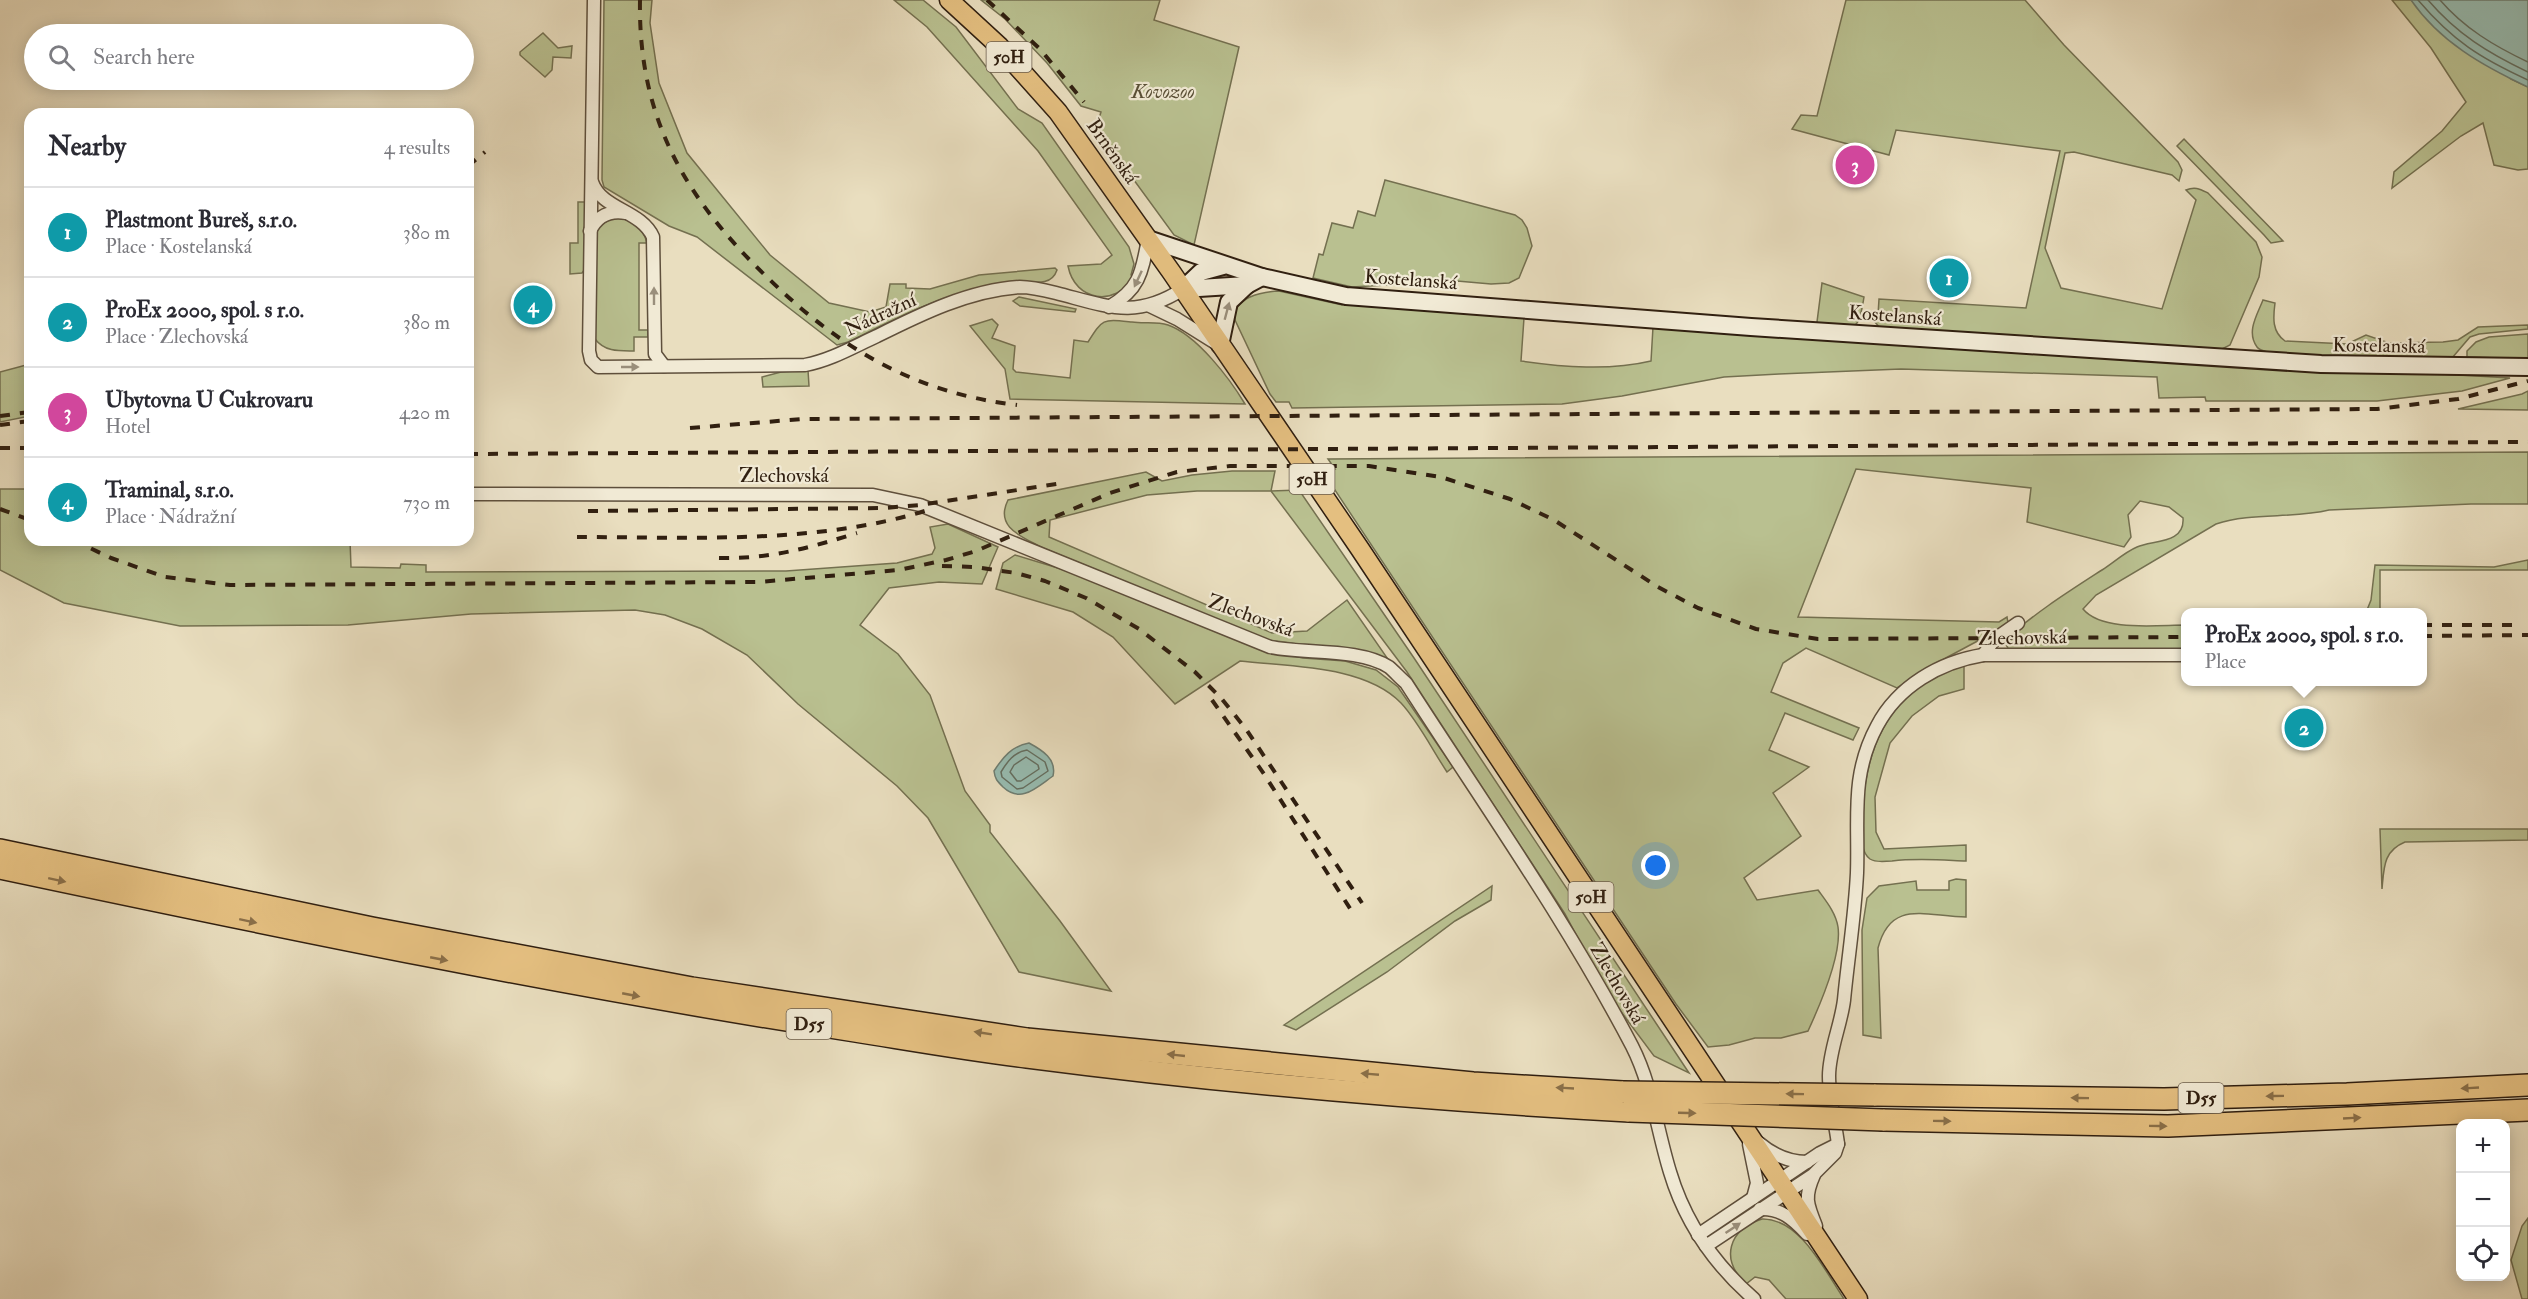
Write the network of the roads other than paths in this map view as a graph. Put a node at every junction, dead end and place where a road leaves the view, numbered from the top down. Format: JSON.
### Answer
{"nodes":[{"id":1,"x":594,"y":0,"type":"edge"},
{"id":2,"x":949,"y":0,"type":"edge"},
{"id":3,"x":591,"y":181,"type":"junction"},
{"id":4,"x":628,"y":214,"type":"junction"},
{"id":5,"x":590,"y":231,"type":"junction"},
{"id":6,"x":1148,"y":239,"type":"junction"},
{"id":7,"x":1223,"y":266,"type":"junction"},
{"id":8,"x":1262,"y":277,"type":"junction"},
{"id":9,"x":1247,"y":285,"type":"junction"},
{"id":10,"x":1183,"y":289,"type":"junction"},
{"id":11,"x":1150,"y":306,"type":"junction"},
{"id":12,"x":1108,"y":307,"type":"junction"},
{"id":13,"x":1220,"y":345,"type":"junction"},
{"id":14,"x":664,"y":366,"type":"junction"},
{"id":15,"x":2528,"y":367,"type":"edge"},
{"id":16,"x":474,"y":494,"type":"edge"},
{"id":17,"x":2018,"y":623,"type":"dead end"},
{"id":18,"x":2181,"y":655,"type":"edge"},
{"id":19,"x":1983,"y":656,"type":"junction"},
{"id":20,"x":0,"y":850,"type":"edge"},
{"id":21,"x":0,"y":868,"type":"edge"},
{"id":22,"x":2528,"y":1085,"type":"edge"},
{"id":23,"x":1626,"y":1101,"type":"junction"},
{"id":24,"x":2528,"y":1110,"type":"edge"},
{"id":25,"x":1743,"y":1129,"type":"junction"},
{"id":26,"x":1838,"y":1144,"type":"junction"},
{"id":27,"x":1807,"y":1162,"type":"junction"},
{"id":28,"x":1815,"y":1173,"type":"junction"},
{"id":29,"x":1782,"y":1187,"type":"junction"},
{"id":30,"x":1753,"y":1198,"type":"junction"},
{"id":31,"x":1760,"y":1209,"type":"junction"},
{"id":32,"x":1698,"y":1234,"type":"junction"},
{"id":33,"x":1706,"y":1246,"type":"junction"},
{"id":34,"x":1836,"y":1268,"type":"junction"},
{"id":35,"x":1754,"y":1299,"type":"edge"},
{"id":36,"x":1858,"y":1299,"type":"edge"}],
"edges":[{"from":1,"to":3,"type":"street","name":"Nádražní"},
{"from":2,"to":6,"type":"main road","name":"Brněnská","number":"50H"},
{"from":3,"to":4,"type":"street"},
{"from":3,"to":5,"type":"street","name":"Nádražní"},
{"from":4,"to":5,"type":"street"},
{"from":14,"to":4,"type":"street","one_way":true},
{"from":5,"to":14,"type":"street","name":"Nádražní","one_way":true},
{"from":6,"to":7,"type":"main road","name":"Kostelanská"},
{"from":6,"to":10,"type":"main road","name":"Brněnská","number":"50H"},
{"from":6,"to":12,"type":"street","one_way":true},
{"from":7,"to":8,"type":"main road","name":"Kostelanská"},
{"from":7,"to":10,"type":"main road"},
{"from":8,"to":9,"type":"main road"},
{"from":8,"to":15,"type":"main road","name":"Kostelanská"},
{"from":9,"to":10,"type":"main road"},
{"from":13,"to":9,"type":"main road","one_way":true},
{"from":10,"to":11,"type":"street","name":"Nádražní"},
{"from":10,"to":13,"type":"main road","name":"Brněnská","number":"50H"},
{"from":11,"to":12,"type":"street","name":"Nádražní"},
{"from":11,"to":13,"type":"street","name":"Nádražní"},
{"from":12,"to":14,"type":"street","name":"Nádražní"},
{"from":13,"to":25,"type":"main road","number":"50H"},
{"from":16,"to":32,"type":"street","name":"Zlechovská"},
{"from":17,"to":19,"type":"street"},
{"from":18,"to":19,"type":"street","name":"Zlechovská"},
{"from":19,"to":26,"type":"street","name":"Zlechovská"},
{"from":23,"to":20,"type":"highway","number":"D55","one_way":true},
{"from":21,"to":23,"type":"highway","number":"D55","one_way":true},
{"from":22,"to":23,"type":"highway","number":"D55","one_way":true,"bridge":true},
{"from":23,"to":24,"type":"highway","number":"D55","one_way":true,"bridge":true},
{"from":25,"to":27,"type":"street"},
{"from":25,"to":29,"type":"main road","number":"50H"},
{"from":25,"to":30,"type":"street"},
{"from":26,"to":27,"type":"street"},
{"from":26,"to":28,"type":"street"},
{"from":27,"to":29,"type":"street"},
{"from":28,"to":29,"type":"street"},
{"from":28,"to":34,"type":"street"},
{"from":29,"to":30,"type":"street"},
{"from":29,"to":31,"type":"street"},
{"from":29,"to":34,"type":"main road","number":"50H"},
{"from":30,"to":32,"type":"street"},
{"from":33,"to":31,"type":"street","one_way":true},
{"from":31,"to":34,"type":"street"},
{"from":32,"to":33,"type":"street","name":"Zlechovská"},
{"from":33,"to":35,"type":"street","name":"Zlechovská"},
{"from":34,"to":36,"type":"main road","number":"50H"}]}
